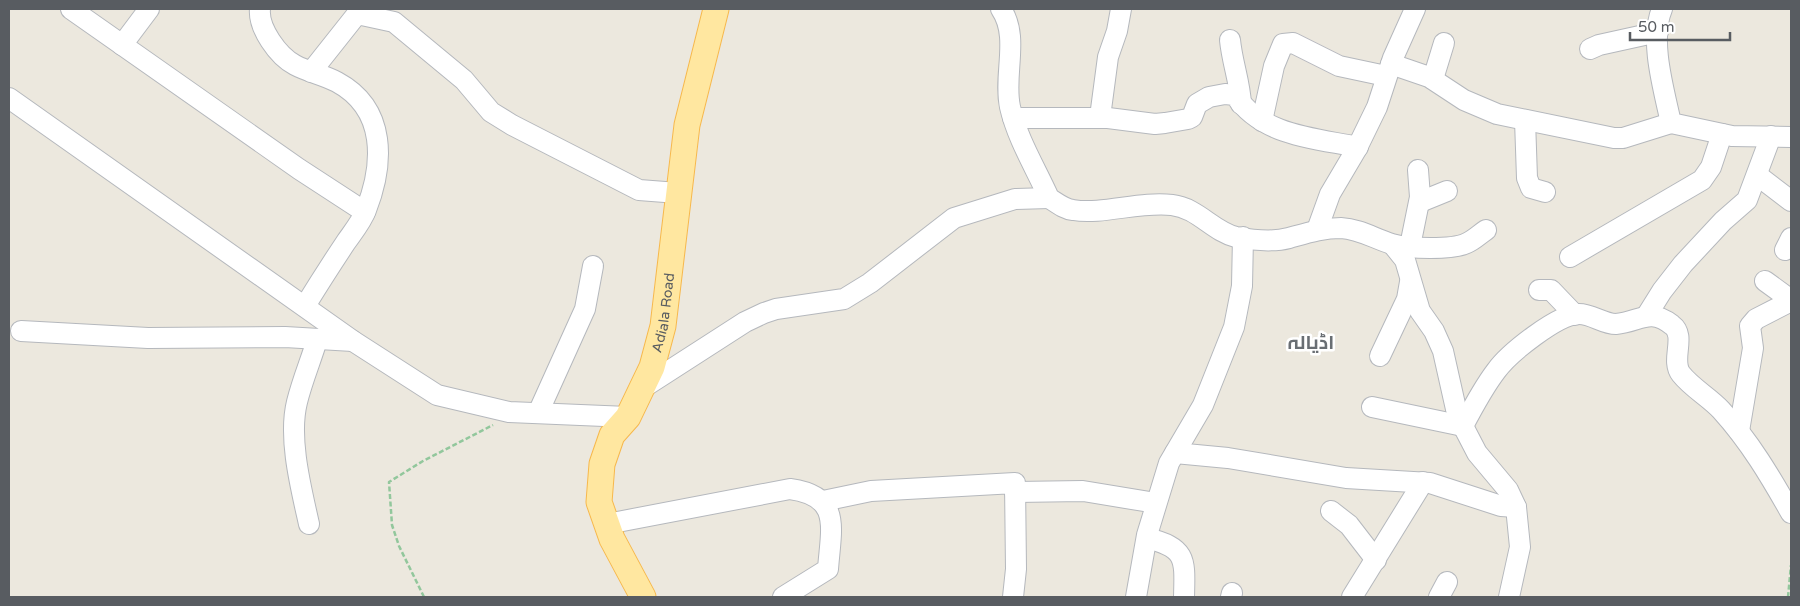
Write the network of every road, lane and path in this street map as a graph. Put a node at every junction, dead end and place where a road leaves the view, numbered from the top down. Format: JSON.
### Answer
{"nodes":[{"id":1,"x":71,"y":9,"type":"edge"},
{"id":2,"x":149,"y":9,"type":"edge"},
{"id":3,"x":260,"y":9,"type":"edge"},
{"id":4,"x":716,"y":9,"type":"edge"},
{"id":5,"x":1001,"y":9,"type":"edge"},
{"id":6,"x":1121,"y":9,"type":"edge"},
{"id":7,"x":1415,"y":9,"type":"edge"},
{"id":8,"x":1662,"y":9,"type":"edge"},
{"id":9,"x":1658,"y":32,"type":"junction"},
{"id":10,"x":1230,"y":40,"type":"dead end"},
{"id":11,"x":1444,"y":43,"type":"dead end"},
{"id":12,"x":122,"y":45,"type":"junction"},
{"id":13,"x":1590,"y":49,"type":"dead end"},
{"id":14,"x":1389,"y":70,"type":"junction"},
{"id":15,"x":311,"y":72,"type":"junction"},
{"id":16,"x":1433,"y":79,"type":"junction"},
{"id":17,"x":9,"y":98,"type":"edge"},
{"id":18,"x":1241,"y":104,"type":"junction"},
{"id":19,"x":1100,"y":117,"type":"junction"},
{"id":20,"x":1013,"y":118,"type":"junction"},
{"id":21,"x":1525,"y":120,"type":"junction"},
{"id":22,"x":1262,"y":121,"type":"junction"},
{"id":23,"x":1671,"y":123,"type":"junction"},
{"id":24,"x":1722,"y":134,"type":"junction"},
{"id":25,"x":1771,"y":136,"type":"junction"},
{"id":26,"x":1791,"y":137,"type":"edge"},
{"id":27,"x":1358,"y":147,"type":"junction"},
{"id":28,"x":1418,"y":170,"type":"dead end"},
{"id":29,"x":1757,"y":175,"type":"junction"},
{"id":30,"x":1447,"y":191,"type":"dead end"},
{"id":31,"x":1545,"y":192,"type":"dead end"},
{"id":32,"x":678,"y":193,"type":"junction"},
{"id":33,"x":1049,"y":198,"type":"junction"},
{"id":34,"x":1791,"y":201,"type":"edge"},
{"id":35,"x":1420,"y":202,"type":"junction"},
{"id":36,"x":365,"y":212,"type":"junction"},
{"id":37,"x":1316,"y":230,"type":"junction"},
{"id":38,"x":1486,"y":230,"type":"dead end"},
{"id":39,"x":1243,"y":237,"type":"junction"},
{"id":40,"x":1401,"y":246,"type":"junction"},
{"id":41,"x":1570,"y":257,"type":"dead end"},
{"id":42,"x":593,"y":266,"type":"dead end"},
{"id":43,"x":1411,"y":278,"type":"junction"},
{"id":44,"x":1765,"y":281,"type":"dead end"},
{"id":45,"x":1539,"y":290,"type":"dead end"},
{"id":46,"x":1791,"y":301,"type":"edge"},
{"id":47,"x":305,"y":306,"type":"junction"},
{"id":48,"x":1575,"y":315,"type":"junction"},
{"id":49,"x":1648,"y":315,"type":"junction"},
{"id":50,"x":21,"y":331,"type":"dead end"},
{"id":51,"x":317,"y":340,"type":"junction"},
{"id":52,"x":353,"y":341,"type":"junction"},
{"id":53,"x":1380,"y":356,"type":"dead end"},
{"id":54,"x":641,"y":389,"type":"junction"},
{"id":55,"x":1372,"y":408,"type":"dead end"},
{"id":56,"x":509,"y":412,"type":"junction"},
{"id":57,"x":538,"y":413,"type":"junction"},
{"id":58,"x":628,"y":416,"type":"junction"},
{"id":59,"x":1463,"y":426,"type":"junction"},
{"id":60,"x":1739,"y":430,"type":"junction"},
{"id":61,"x":1175,"y":454,"type":"junction"},
{"id":62,"x":1424,"y":482,"type":"junction"},
{"id":63,"x":1015,"y":492,"type":"junction"},
{"id":64,"x":823,"y":501,"type":"junction"},
{"id":65,"x":1156,"y":503,"type":"junction"},
{"id":66,"x":1516,"y":507,"type":"junction"},
{"id":67,"x":1331,"y":512,"type":"dead end"},
{"id":68,"x":1791,"y":513,"type":"edge"},
{"id":69,"x":309,"y":524,"type":"dead end"},
{"id":70,"x":607,"y":524,"type":"junction"},
{"id":71,"x":1147,"y":538,"type":"junction"},
{"id":72,"x":1376,"y":560,"type":"junction"},
{"id":73,"x":1791,"y":565,"type":"edge"},
{"id":74,"x":424,"y":597,"type":"edge"},
{"id":75,"x":643,"y":597,"type":"edge"},
{"id":76,"x":782,"y":597,"type":"edge"},
{"id":77,"x":1013,"y":597,"type":"edge"},
{"id":78,"x":1136,"y":597,"type":"edge"},
{"id":79,"x":1184,"y":597,"type":"edge"},
{"id":80,"x":1352,"y":597,"type":"edge"},
{"id":81,"x":1509,"y":597,"type":"edge"},
{"id":82,"x":1788,"y":597,"type":"edge"}],
"edges":[{"from":1,"to":12,"type":"street"},
{"from":2,"to":12,"type":"street"},
{"from":3,"to":15,"type":"street"},
{"from":4,"to":32,"type":"main road","name":"Adiala Road"},
{"from":5,"to":20,"type":"street"},
{"from":6,"to":19,"type":"street"},
{"from":7,"to":14,"type":"street"},
{"from":8,"to":9,"type":"street"},
{"from":9,"to":13,"type":"street"},
{"from":9,"to":23,"type":"street"},
{"from":10,"to":18,"type":"street"},
{"from":11,"to":16,"type":"street"},
{"from":12,"to":36,"type":"street"},
{"from":14,"to":16,"type":"street"},
{"from":14,"to":22,"type":"street"},
{"from":14,"to":27,"type":"street"},
{"from":15,"to":32,"type":"street"},
{"from":15,"to":36,"type":"street"},
{"from":16,"to":21,"type":"street"},
{"from":17,"to":47,"type":"street"},
{"from":18,"to":19,"type":"street"},
{"from":18,"to":22,"type":"street"},
{"from":19,"to":20,"type":"street"},
{"from":20,"to":33,"type":"street"},
{"from":21,"to":23,"type":"street"},
{"from":21,"to":31,"type":"street"},
{"from":22,"to":27,"type":"street"},
{"from":23,"to":24,"type":"street"},
{"from":24,"to":25,"type":"street"},
{"from":24,"to":41,"type":"street"},
{"from":25,"to":26,"type":"street"},
{"from":25,"to":29,"type":"street"},
{"from":27,"to":37,"type":"street"},
{"from":28,"to":35,"type":"street"},
{"from":29,"to":34,"type":"street"},
{"from":29,"to":49,"type":"street"},
{"from":30,"to":35,"type":"street"},
{"from":32,"to":54,"type":"main road","name":"Adiala Road"},
{"from":33,"to":39,"type":"street"},
{"from":33,"to":54,"type":"street"},
{"from":35,"to":40,"type":"street"},
{"from":36,"to":47,"type":"street"},
{"from":37,"to":39,"type":"street"},
{"from":37,"to":40,"type":"street"},
{"from":38,"to":40,"type":"street"},
{"from":39,"to":61,"type":"street"},
{"from":40,"to":43,"type":"street"},
{"from":42,"to":57,"type":"street"},
{"from":43,"to":53,"type":"street"},
{"from":43,"to":59,"type":"street"},
{"from":44,"to":46,"type":"street"},
{"from":45,"to":48,"type":"street"},
{"from":46,"to":60,"type":"street"},
{"from":47,"to":52,"type":"street"},
{"from":48,"to":49,"type":"street"},
{"from":48,"to":59,"type":"street"},
{"from":49,"to":60,"type":"street"},
{"from":50,"to":51,"type":"street"},
{"from":51,"to":52,"type":"street"},
{"from":51,"to":69,"type":"street"},
{"from":52,"to":56,"type":"street"},
{"from":54,"to":58,"type":"main road","name":"Adiala Road"},
{"from":55,"to":59,"type":"street"},
{"from":56,"to":57,"type":"street"},
{"from":56,"to":74,"type":"path"},
{"from":57,"to":58,"type":"street"},
{"from":58,"to":70,"type":"main road","name":"Adiala Road"},
{"from":59,"to":66,"type":"street"},
{"from":60,"to":68,"type":"street"},
{"from":61,"to":62,"type":"street"},
{"from":61,"to":65,"type":"street"},
{"from":62,"to":66,"type":"street"},
{"from":62,"to":72,"type":"street"},
{"from":63,"to":64,"type":"street"},
{"from":63,"to":65,"type":"street"},
{"from":63,"to":77,"type":"street"},
{"from":64,"to":70,"type":"street"},
{"from":64,"to":76,"type":"street"},
{"from":65,"to":71,"type":"street"},
{"from":66,"to":81,"type":"street"},
{"from":67,"to":72,"type":"street"},
{"from":70,"to":75,"type":"main road","name":"Adiala Road"},
{"from":71,"to":78,"type":"street"},
{"from":71,"to":79,"type":"street"},
{"from":72,"to":80,"type":"street"},
{"from":73,"to":82,"type":"path"}]}
